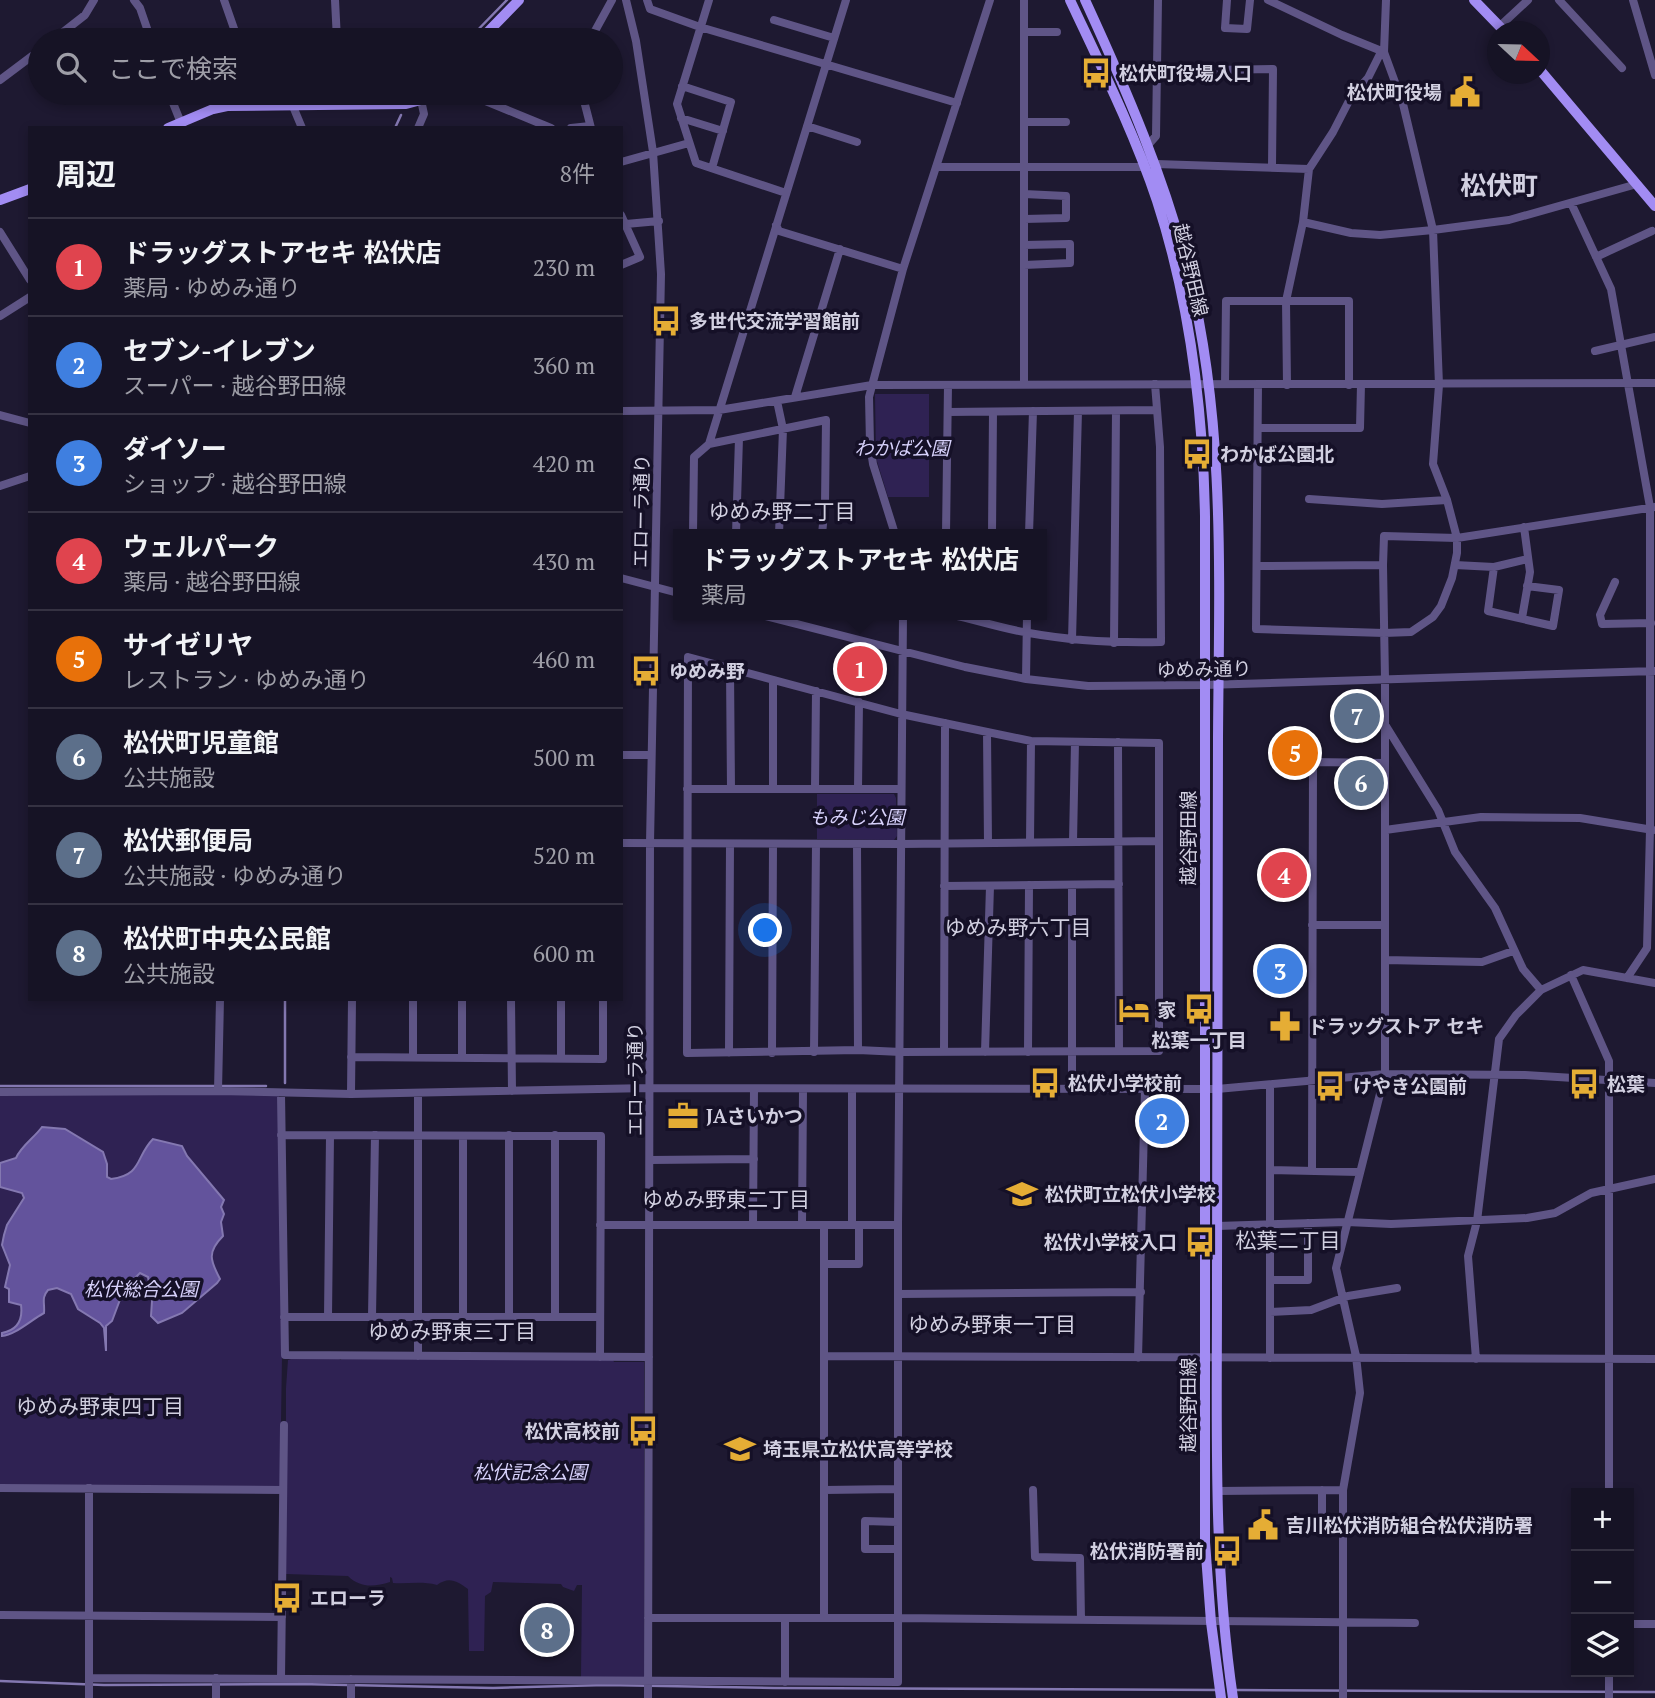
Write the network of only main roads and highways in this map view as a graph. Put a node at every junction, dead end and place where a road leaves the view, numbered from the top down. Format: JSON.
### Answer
{"nodes":[{"id":1,"x":519,"y":0,"type":"edge"},
{"id":2,"x":1070,"y":0,"type":"edge"},
{"id":3,"x":1085,"y":0,"type":"edge"},
{"id":4,"x":1474,"y":0,"type":"edge"},
{"id":5,"x":1495,"y":21,"type":"edge"},
{"id":6,"x":492,"y":28,"type":"edge"},
{"id":7,"x":1550,"y":83,"type":"edge"},
{"id":8,"x":247,"y":105,"type":"edge"},
{"id":9,"x":182,"y":125,"type":"edge"},
{"id":10,"x":28,"y":190,"type":"edge"},
{"id":11,"x":0,"y":200,"type":"edge"},
{"id":12,"x":1655,"y":206,"type":"edge"},
{"id":13,"x":1221,"y":1698,"type":"edge"},
{"id":14,"x":1233,"y":1698,"type":"edge"}],
"edges":[{"from":1,"to":6,"type":"main road"},
{"from":2,"to":13,"type":"main road","name":"越谷野田線"},
{"from":3,"to":14,"type":"main road","name":"越谷野田線"},
{"from":4,"to":5,"type":"main road"},
{"from":7,"to":12,"type":"main road"},
{"from":8,"to":9,"type":"main road"},
{"from":10,"to":11,"type":"main road"}]}
